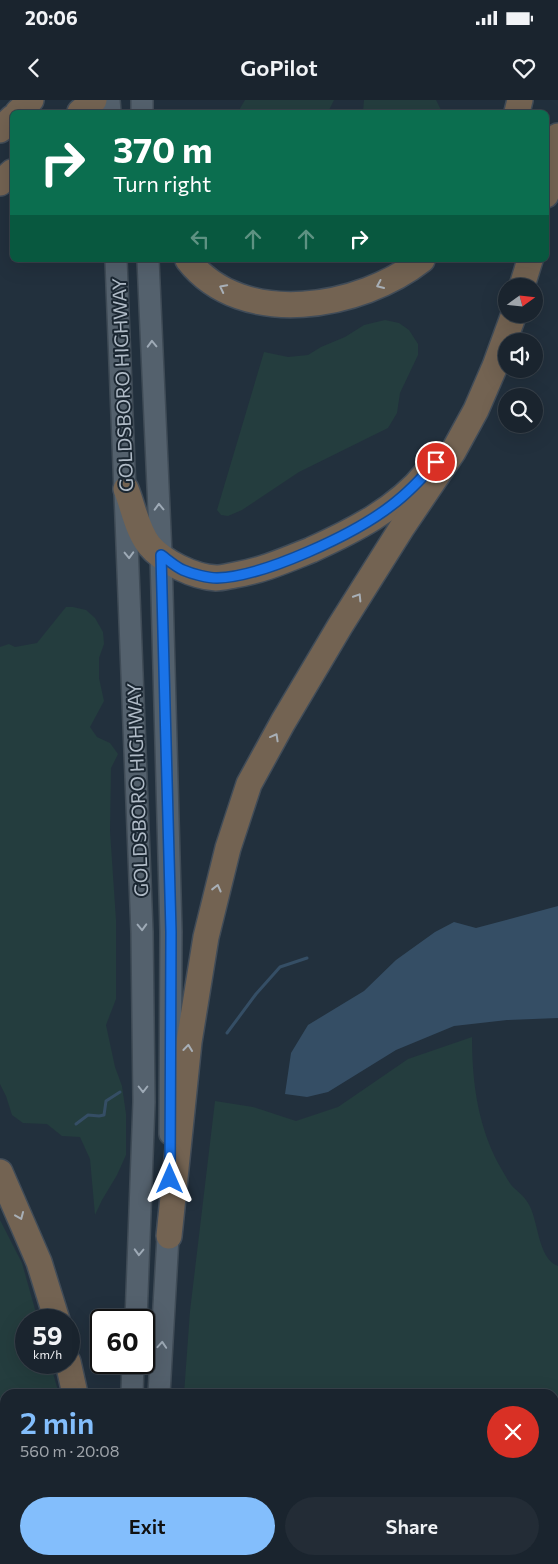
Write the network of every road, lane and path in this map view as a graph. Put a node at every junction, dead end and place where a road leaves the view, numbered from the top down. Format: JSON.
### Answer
{"nodes":[{"id":1,"x":31,"y":100,"type":"edge"},
{"id":2,"x":20,"y":110,"type":"edge"},
{"id":3,"x":10,"y":120,"type":"edge"},
{"id":4,"x":0,"y":130,"type":"edge"},
{"id":5,"x":558,"y":136,"type":"edge"},
{"id":6,"x":10,"y":174,"type":"edge"},
{"id":7,"x":549,"y":180,"type":"edge"},
{"id":8,"x":0,"y":183,"type":"edge"},
{"id":9,"x":116,"y":262,"type":"edge"},
{"id":10,"x":148,"y":262,"type":"edge"},
{"id":11,"x":190,"y":262,"type":"edge"},
{"id":12,"x":419,"y":262,"type":"edge"},
{"id":13,"x":529,"y":262,"type":"edge"},
{"id":14,"x":524,"y":278,"type":"edge"},
{"id":15,"x":511,"y":323,"type":"edge"},
{"id":16,"x":476,"y":410,"type":"junction"},
{"id":17,"x":126,"y":488,"type":"junction"},
{"id":18,"x":161,"y":555,"type":"junction"},
{"id":19,"x":0,"y":1172,"type":"edge"},
{"id":20,"x":169,"y":1236,"type":"junction"},
{"id":21,"x":54,"y":1309,"type":"edge"},
{"id":22,"x":136,"y":1309,"type":"edge"},
{"id":23,"x":71,"y":1374,"type":"edge"},
{"id":24,"x":133,"y":1374,"type":"edge"},
{"id":25,"x":74,"y":1389,"type":"edge"},
{"id":26,"x":132,"y":1389,"type":"edge"},
{"id":27,"x":159,"y":1389,"type":"edge"}],
"edges":[{"from":1,"to":2,"type":"highway"},
{"from":3,"to":4,"type":"highway"},
{"from":5,"to":7,"type":"highway"},
{"from":6,"to":8,"type":"highway"},
{"from":9,"to":17,"type":"main road","name":"GOLDSBORO HIGHWAY"},
{"from":18,"to":10,"type":"main road","one_way":true},
{"from":12,"to":11,"type":"highway","one_way":true},
{"from":13,"to":14,"type":"highway"},
{"from":15,"to":16,"type":"highway"},
{"from":16,"to":18,"type":"highway"},
{"from":20,"to":16,"type":"highway","one_way":true},
{"from":17,"to":18,"type":"highway"},
{"from":17,"to":22,"type":"main road","name":"GOLDSBORO HIGHWAY","one_way":true},
{"from":18,"to":20,"type":"main road"},
{"from":19,"to":21,"type":"highway","one_way":true},
{"from":27,"to":20,"type":"main road","one_way":true},
{"from":23,"to":25,"type":"highway"},
{"from":24,"to":26,"type":"main road"}]}
